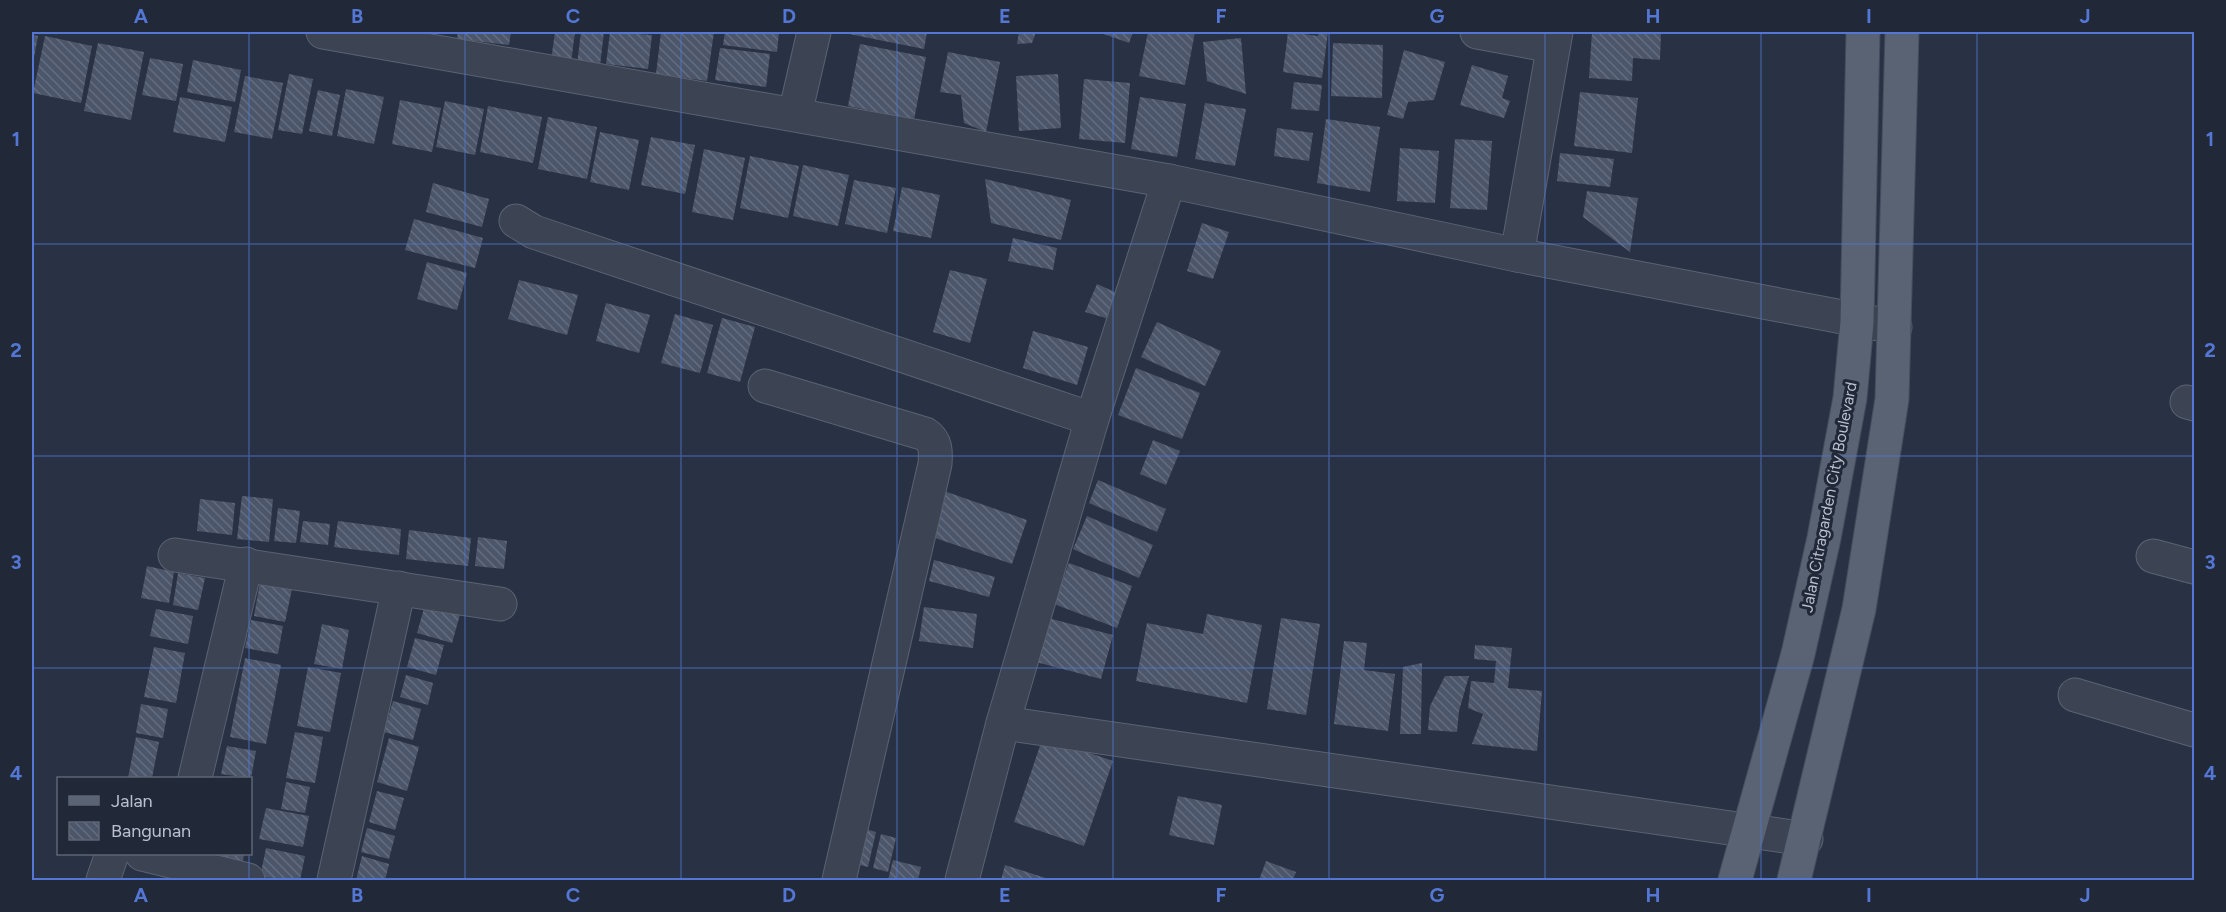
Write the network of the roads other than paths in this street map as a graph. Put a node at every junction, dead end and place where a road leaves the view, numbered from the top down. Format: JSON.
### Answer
{"nodes":[{"id":1,"x":323,"y":32,"type":"edge"},
{"id":2,"x":814,"y":32,"type":"edge"},
{"id":3,"x":1477,"y":32,"type":"edge"},
{"id":4,"x":1863,"y":32,"type":"edge"},
{"id":5,"x":1902,"y":32,"type":"edge"},
{"id":6,"x":1555,"y":39,"type":"edge"},
{"id":7,"x":795,"y":114,"type":"junction"},
{"id":8,"x":1169,"y":181,"type":"junction"},
{"id":9,"x":516,"y":221,"type":"dead end"},
{"id":10,"x":1517,"y":255,"type":"junction"},
{"id":11,"x":1857,"y":322,"type":"junction"},
{"id":12,"x":1895,"y":327,"type":"junction"},
{"id":13,"x":765,"y":386,"type":"dead end"},
{"id":14,"x":1092,"y":418,"type":"junction"},
{"id":15,"x":175,"y":555,"type":"dead end"},
{"id":16,"x":2153,"y":556,"type":"dead end"},
{"id":17,"x":246,"y":564,"type":"junction"},
{"id":18,"x":2194,"y":567,"type":"edge"},
{"id":19,"x":399,"y":588,"type":"junction"},
{"id":20,"x":500,"y":604,"type":"dead end"},
{"id":21,"x":2075,"y":695,"type":"dead end"},
{"id":22,"x":1003,"y":723,"type":"junction"},
{"id":23,"x":2194,"y":730,"type":"edge"},
{"id":24,"x":195,"y":777,"type":"edge"},
{"id":25,"x":1748,"y":832,"type":"junction"},
{"id":26,"x":1806,"y":838,"type":"junction"},
{"id":27,"x":112,"y":855,"type":"edge"},
{"id":28,"x":153,"y":855,"type":"edge"},
{"id":29,"x":176,"y":857,"type":"edge"},
{"id":30,"x":103,"y":880,"type":"edge"},
{"id":31,"x":248,"y":880,"type":"edge"},
{"id":32,"x":334,"y":880,"type":"edge"},
{"id":33,"x":838,"y":880,"type":"edge"},
{"id":34,"x":962,"y":880,"type":"edge"},
{"id":35,"x":1735,"y":880,"type":"edge"},
{"id":36,"x":1794,"y":880,"type":"edge"}],
"edges":[{"from":1,"to":7,"type":"street"},
{"from":2,"to":7,"type":"street"},
{"from":3,"to":6,"type":"street"},
{"from":4,"to":11,"type":"main road","name":"Jalan Citragarden City Boulevard"},
{"from":5,"to":12,"type":"main road"},
{"from":6,"to":10,"type":"street"},
{"from":7,"to":8,"type":"street"},
{"from":8,"to":10,"type":"street"},
{"from":8,"to":14,"type":"street"},
{"from":9,"to":14,"type":"street"},
{"from":10,"to":11,"type":"street"},
{"from":11,"to":12,"type":"street"},
{"from":11,"to":25,"type":"main road","name":"Jalan Citragarden City Boulevard"},
{"from":12,"to":26,"type":"main road"},
{"from":13,"to":33,"type":"street"},
{"from":14,"to":22,"type":"street"},
{"from":15,"to":17,"type":"street"},
{"from":16,"to":18,"type":"street"},
{"from":17,"to":19,"type":"street"},
{"from":17,"to":24,"type":"street"},
{"from":19,"to":20,"type":"street"},
{"from":19,"to":32,"type":"street"},
{"from":21,"to":23,"type":"street"},
{"from":22,"to":25,"type":"street"},
{"from":22,"to":34,"type":"street"},
{"from":25,"to":26,"type":"street"},
{"from":25,"to":35,"type":"main road","name":"Jalan Citragarden City Boulevard"},
{"from":26,"to":36,"type":"main road"},
{"from":27,"to":30,"type":"street"},
{"from":28,"to":29,"type":"street"},
{"from":29,"to":31,"type":"street"}]}
